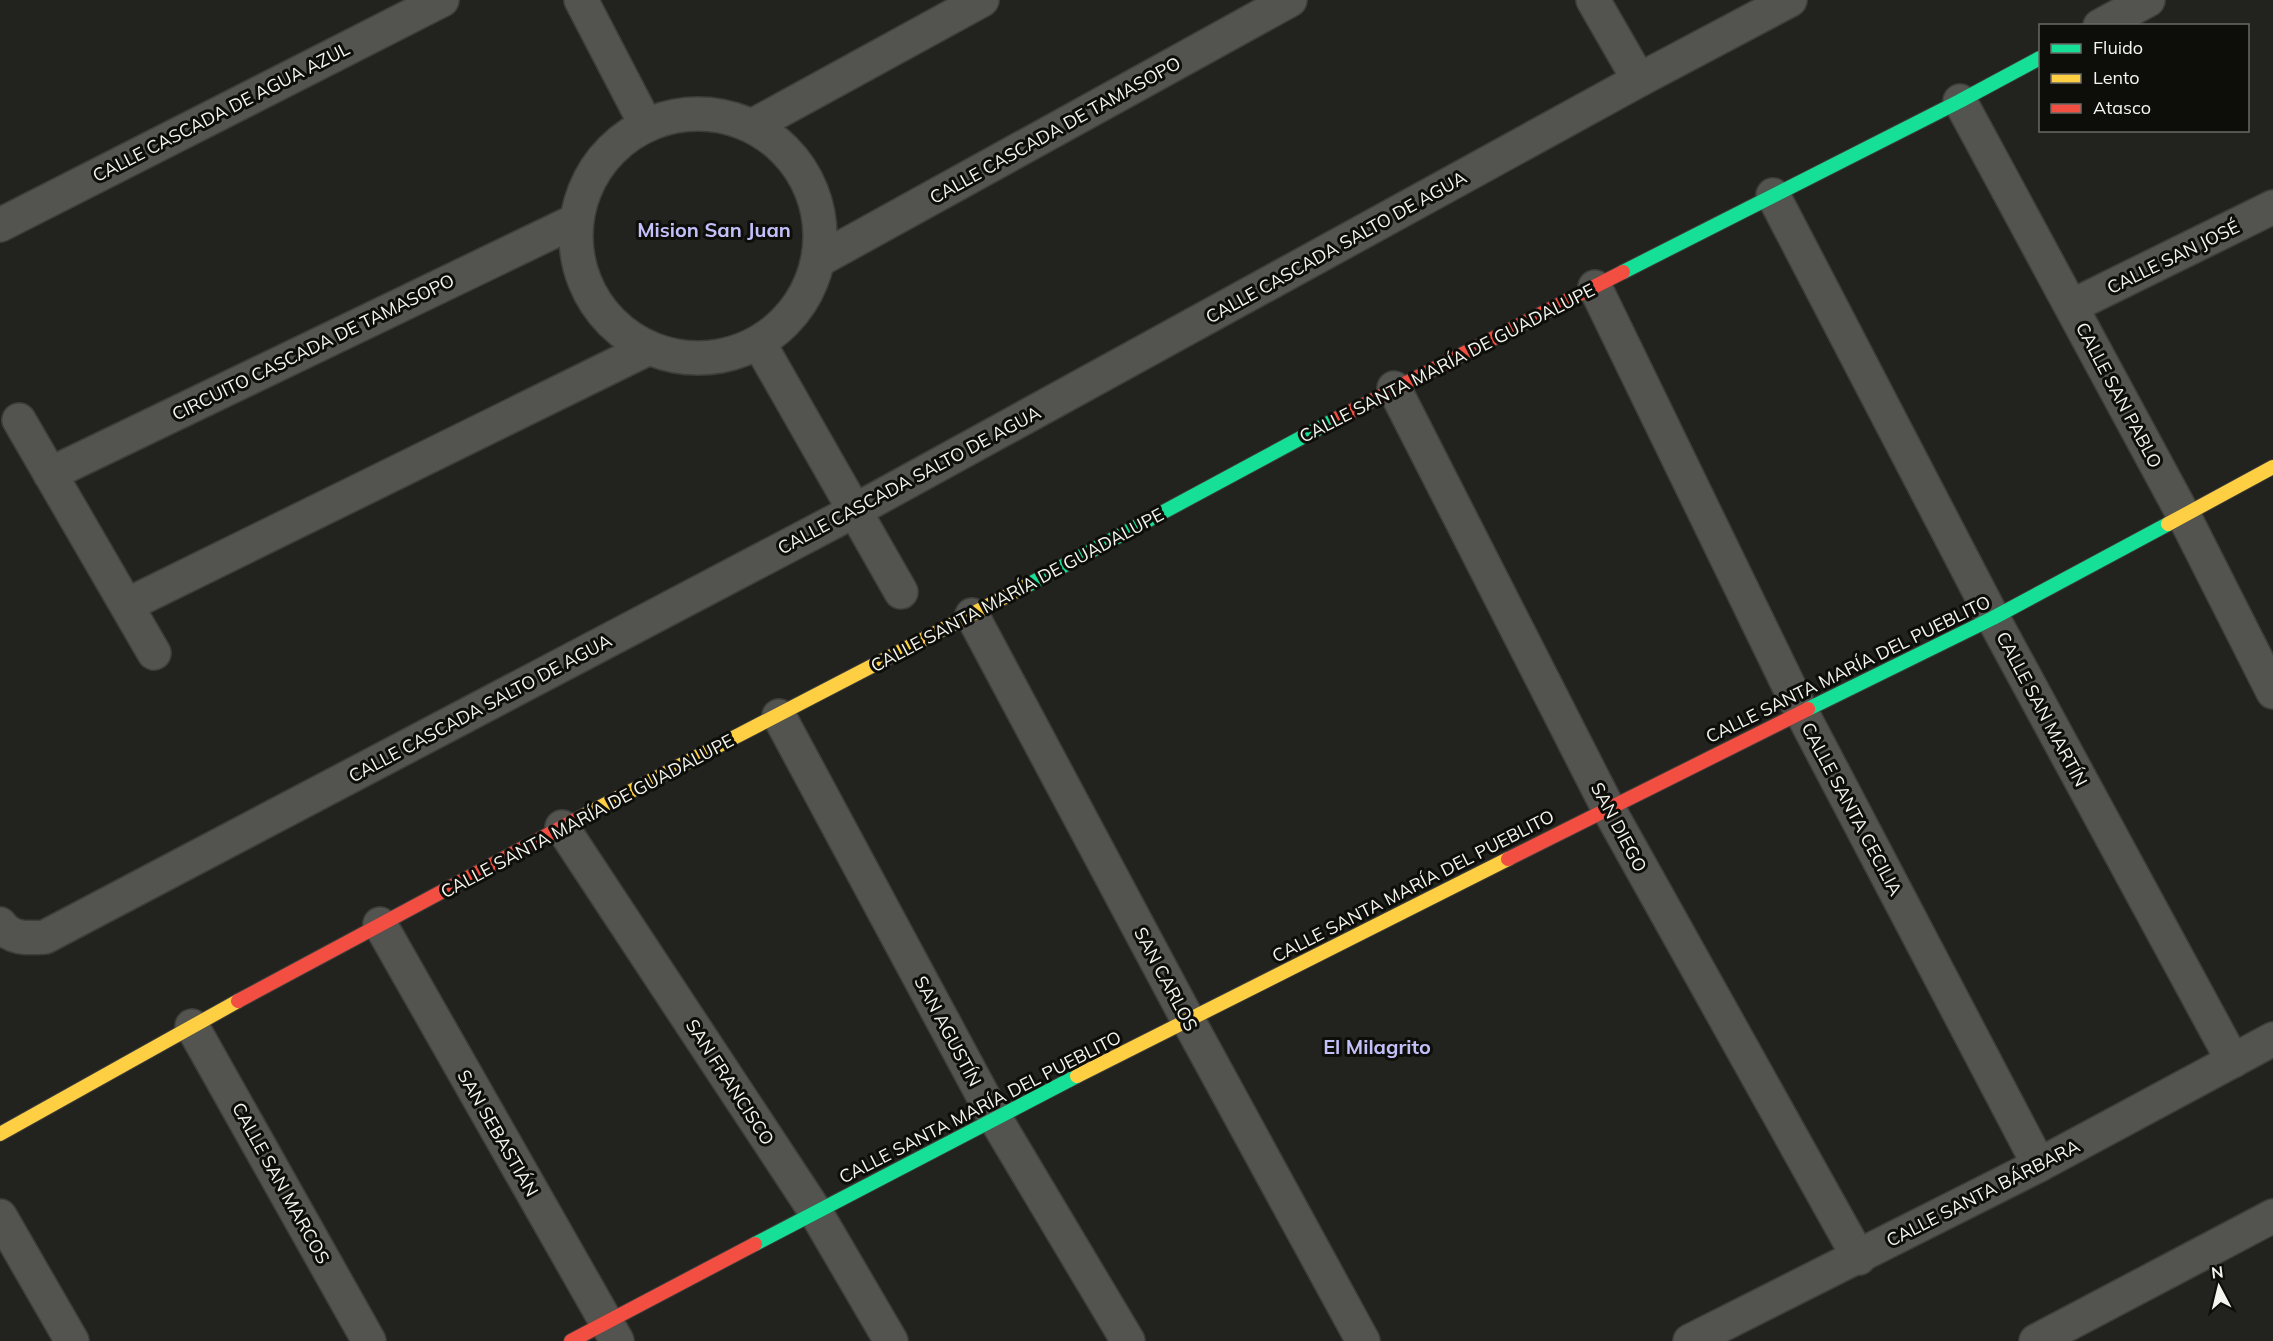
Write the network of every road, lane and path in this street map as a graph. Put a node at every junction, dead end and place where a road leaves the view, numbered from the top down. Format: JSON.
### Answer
{"nodes":[{"id":1,"x":441,"y":0,"type":"edge"},
{"id":2,"x":581,"y":0,"type":"edge"},
{"id":3,"x":982,"y":0,"type":"edge"},
{"id":4,"x":1290,"y":0,"type":"edge"},
{"id":5,"x":1593,"y":0,"type":"edge"},
{"id":6,"x":1790,"y":0,"type":"edge"},
{"id":7,"x":2148,"y":0,"type":"edge"},
{"id":8,"x":2104,"y":24,"type":"edge"},
{"id":9,"x":2039,"y":59,"type":"edge"},
{"id":10,"x":1639,"y":80,"type":"junction"},
{"id":11,"x":1960,"y":101,"type":"junction"},
{"id":12,"x":646,"y":125,"type":"junction"},
{"id":13,"x":752,"y":126,"type":"junction"},
{"id":14,"x":1773,"y":195,"type":"junction"},
{"id":15,"x":2273,"y":207,"type":"edge"},
{"id":16,"x":575,"y":220,"type":"junction"},
{"id":17,"x":0,"y":225,"type":"edge"},
{"id":18,"x":819,"y":260,"type":"junction"},
{"id":19,"x":1595,"y":287,"type":"junction"},
{"id":20,"x":2072,"y":306,"type":"junction"},
{"id":21,"x":759,"y":343,"type":"junction"},
{"id":22,"x":647,"y":349,"type":"junction"},
{"id":23,"x":1394,"y":388,"type":"junction"},
{"id":24,"x":20,"y":420,"type":"dead end"},
{"id":25,"x":2273,"y":467,"type":"edge"},
{"id":26,"x":50,"y":474,"type":"junction"},
{"id":27,"x":856,"y":510,"type":"junction"},
{"id":28,"x":2184,"y":516,"type":"junction"},
{"id":29,"x":901,"y":592,"type":"dead end"},
{"id":30,"x":127,"y":605,"type":"junction"},
{"id":31,"x":972,"y":615,"type":"junction"},
{"id":32,"x":1993,"y":618,"type":"junction"},
{"id":33,"x":154,"y":653,"type":"dead end"},
{"id":34,"x":2273,"y":692,"type":"edge"},
{"id":35,"x":1802,"y":713,"type":"junction"},
{"id":36,"x":779,"y":716,"type":"junction"},
{"id":37,"x":1608,"y":807,"type":"junction"},
{"id":38,"x":562,"y":827,"type":"junction"},
{"id":39,"x":380,"y":924,"type":"junction"},
{"id":40,"x":10,"y":931,"type":"edge"},
{"id":41,"x":1188,"y":1020,"type":"junction"},
{"id":42,"x":192,"y":1026,"type":"junction"},
{"id":43,"x":2273,"y":1039,"type":"edge"},
{"id":44,"x":2233,"y":1060,"type":"junction"},
{"id":45,"x":995,"y":1118,"type":"junction"},
{"id":46,"x":0,"y":1134,"type":"edge"},
{"id":47,"x":2039,"y":1165,"type":"junction"},
{"id":48,"x":815,"y":1211,"type":"junction"},
{"id":49,"x":0,"y":1216,"type":"edge"},
{"id":50,"x":2273,"y":1216,"type":"edge"},
{"id":51,"x":1859,"y":1257,"type":"junction"},
{"id":52,"x":612,"y":1332,"type":"edge"},
{"id":53,"x":72,"y":1341,"type":"edge"},
{"id":54,"x":369,"y":1341,"type":"edge"},
{"id":55,"x":571,"y":1341,"type":"edge"},
{"id":56,"x":891,"y":1341,"type":"edge"},
{"id":57,"x":1128,"y":1341,"type":"edge"},
{"id":58,"x":1363,"y":1341,"type":"edge"},
{"id":59,"x":1689,"y":1341,"type":"edge"},
{"id":60,"x":2036,"y":1341,"type":"edge"}],
"edges":[{"from":1,"to":17,"type":"street","name":"CALLE CASCADA DE AGUA AZUL"},
{"from":2,"to":12,"type":"street"},
{"from":3,"to":13,"type":"street"},
{"from":4,"to":18,"type":"street","name":"CALLE CASCADA DE TAMASOPO"},
{"from":5,"to":10,"type":"street"},
{"from":6,"to":10,"type":"street","name":"CALLE CASCADA SALTO DE AGUA"},
{"from":7,"to":8,"type":"street"},
{"from":9,"to":11,"type":"street","name":"CALLE SANTA MARÍA DE GUADALUPE"},
{"from":10,"to":27,"type":"street","name":"CALLE CASCADA SALTO DE AGUA"},
{"from":11,"to":14,"type":"street","name":"CALLE SANTA MARÍA DE GUADALUPE"},
{"from":11,"to":20,"type":"street","name":"CALLE SAN PABLO"},
{"from":12,"to":13,"type":"street"},
{"from":12,"to":16,"type":"street"},
{"from":13,"to":18,"type":"street"},
{"from":14,"to":19,"type":"street","name":"CALLE SANTA MARÍA DE GUADALUPE"},
{"from":14,"to":32,"type":"street","name":"CALLE SAN MARTÍN"},
{"from":15,"to":20,"type":"street","name":"CALLE SAN JOSÉ"},
{"from":16,"to":22,"type":"street"},
{"from":16,"to":26,"type":"street","name":"CIRCUITO CASCADA DE TAMASOPO"},
{"from":18,"to":21,"type":"street"},
{"from":19,"to":23,"type":"street","name":"CALLE SANTA MARÍA DE GUADALUPE"},
{"from":19,"to":35,"type":"street","name":"CALLE SANTA CECILIA"},
{"from":20,"to":28,"type":"street","name":"CALLE SAN PABLO"},
{"from":21,"to":22,"type":"street"},
{"from":21,"to":27,"type":"street"},
{"from":22,"to":30,"type":"street"},
{"from":23,"to":31,"type":"street","name":"CALLE SANTA MARÍA DE GUADALUPE"},
{"from":23,"to":37,"type":"street","name":"SAN DIEGO"},
{"from":24,"to":26,"type":"street"},
{"from":25,"to":28,"type":"street","name":"CALLE SANTA MARÍA DEL PUEBLITO"},
{"from":26,"to":30,"type":"street"},
{"from":27,"to":29,"type":"street"},
{"from":27,"to":40,"type":"street","name":"CALLE CASCADA SALTO DE AGUA"},
{"from":28,"to":32,"type":"street","name":"CALLE SANTA MARÍA DEL PUEBLITO"},
{"from":28,"to":34,"type":"street","name":"CALLE SAN PABLO"},
{"from":30,"to":33,"type":"street"},
{"from":31,"to":36,"type":"street","name":"CALLE SANTA MARÍA DE GUADALUPE"},
{"from":31,"to":41,"type":"street","name":"SAN CARLOS"},
{"from":32,"to":35,"type":"street","name":"CALLE SANTA MARÍA DEL PUEBLITO"},
{"from":32,"to":44,"type":"street","name":"CALLE SAN MARTÍN"},
{"from":35,"to":37,"type":"street","name":"CALLE SANTA MARÍA DEL PUEBLITO"},
{"from":35,"to":47,"type":"street","name":"CALLE SANTA CECILIA"},
{"from":36,"to":38,"type":"street","name":"CALLE SANTA MARÍA DE GUADALUPE"},
{"from":36,"to":45,"type":"street","name":"SAN AGUSTÍN"},
{"from":37,"to":41,"type":"street","name":"CALLE SANTA MARÍA DEL PUEBLITO"},
{"from":37,"to":51,"type":"street","name":"SAN DIEGO"},
{"from":38,"to":39,"type":"street","name":"CALLE SANTA MARÍA DE GUADALUPE"},
{"from":38,"to":48,"type":"street","name":"SAN FRANCISCO"},
{"from":39,"to":42,"type":"street","name":"CALLE SANTA MARÍA DE GUADALUPE"},
{"from":39,"to":52,"type":"street","name":"SAN SEBASTIÁN"},
{"from":41,"to":45,"type":"street","name":"CALLE SANTA MARÍA DEL PUEBLITO"},
{"from":41,"to":58,"type":"street","name":"SAN CARLOS"},
{"from":42,"to":46,"type":"street","name":"CALLE SANTA MARÍA DE GUADALUPE"},
{"from":42,"to":54,"type":"street","name":"CALLE SAN MARCOS"},
{"from":43,"to":44,"type":"street","name":"CALLE SANTA BÁRBARA"},
{"from":44,"to":47,"type":"street","name":"CALLE SANTA BÁRBARA"},
{"from":45,"to":48,"type":"street","name":"CALLE SANTA MARÍA DEL PUEBLITO"},
{"from":45,"to":57,"type":"street","name":"SAN AGUSTÍN"},
{"from":47,"to":51,"type":"street","name":"CALLE SANTA BÁRBARA"},
{"from":48,"to":52,"type":"street","name":"CALLE SANTA MARÍA DEL PUEBLITO"},
{"from":48,"to":56,"type":"street","name":"SAN FRANCISCO"},
{"from":49,"to":53,"type":"street"},
{"from":50,"to":60,"type":"street"},
{"from":51,"to":59,"type":"street","name":"CALLE SANTA BÁRBARA"},
{"from":52,"to":55,"type":"street","name":"CALLE SANTA MARÍA DEL PUEBLITO"}]}
